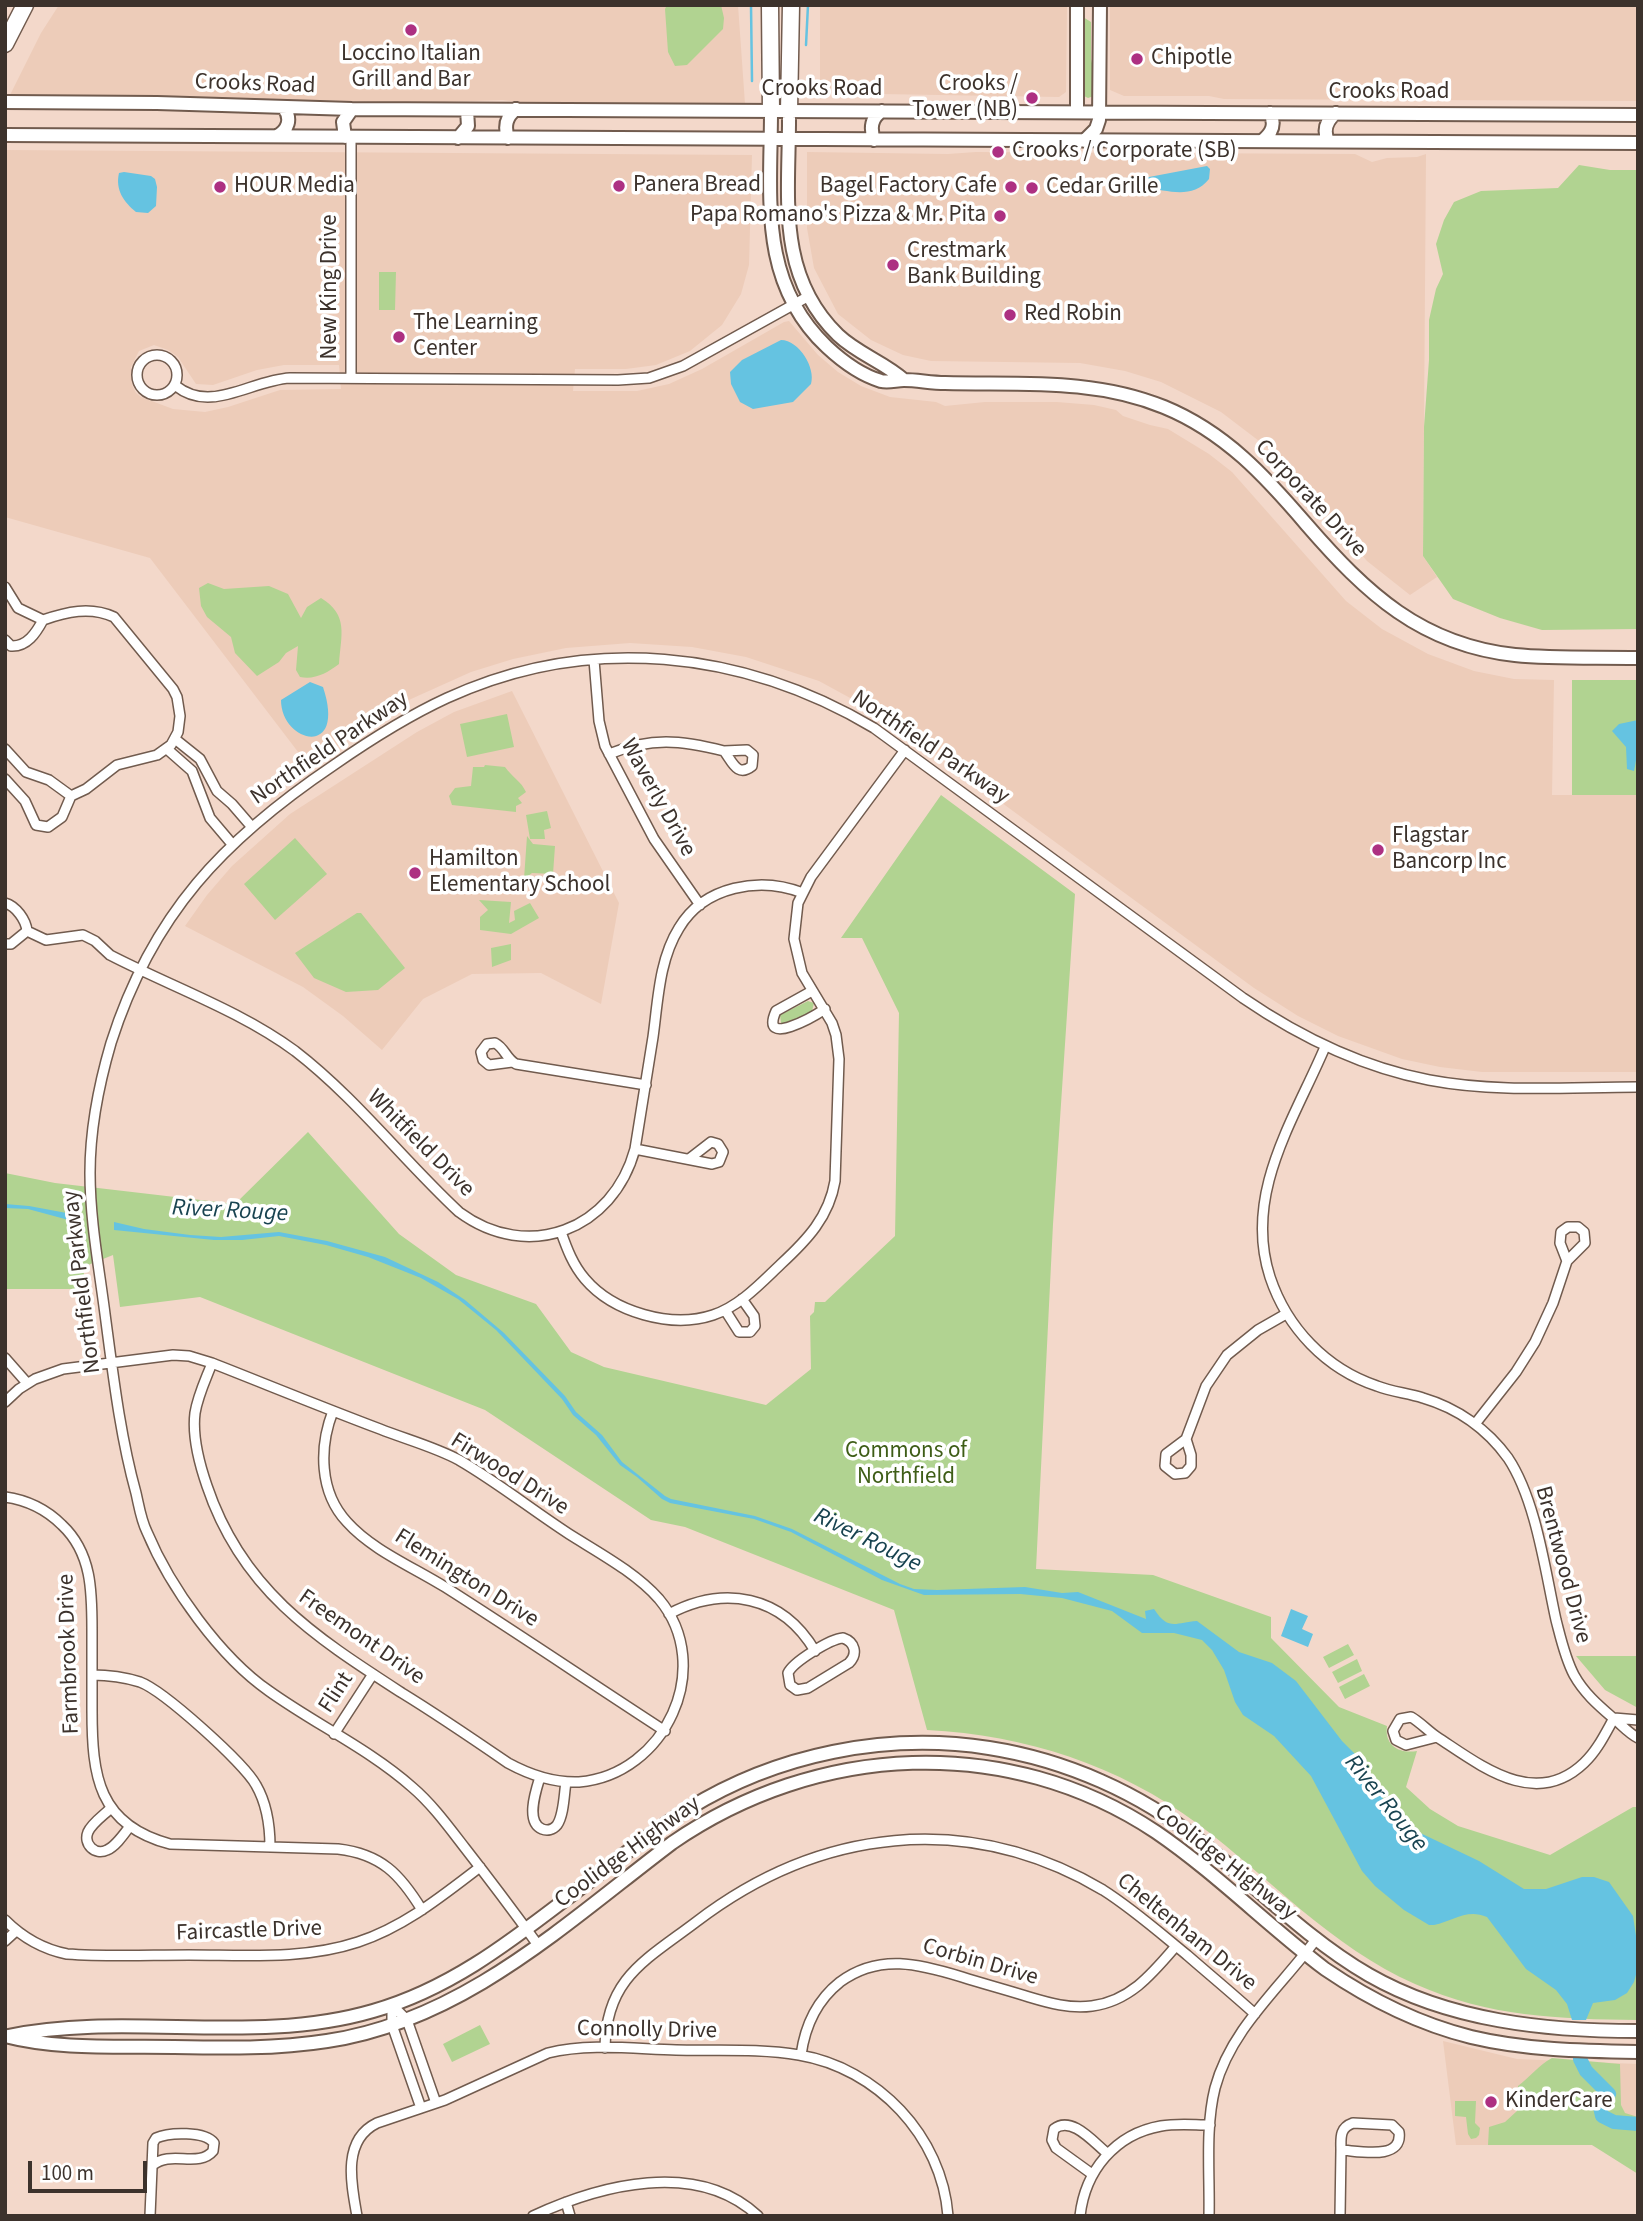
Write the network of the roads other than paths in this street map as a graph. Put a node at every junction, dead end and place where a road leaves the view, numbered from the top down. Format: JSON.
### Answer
{"nodes":[{"id":1,"x":25,"y":5,"type":"edge"},
{"id":2,"x":770,"y":5,"type":"edge"},
{"id":3,"x":791,"y":5,"type":"edge"},
{"id":4,"x":1100,"y":5,"type":"edge"},
{"id":5,"x":1077,"y":10,"type":"edge"},
{"id":6,"x":1099,"y":23,"type":"junction"},
{"id":7,"x":5,"y":44,"type":"edge"},
{"id":8,"x":7,"y":102,"type":"edge"},
{"id":9,"x":284,"y":108,"type":"junction"},
{"id":10,"x":352,"y":109,"type":"junction"},
{"id":11,"x":467,"y":110,"type":"junction"},
{"id":12,"x":516,"y":110,"type":"junction"},
{"id":13,"x":771,"y":111,"type":"junction"},
{"id":14,"x":789,"y":111,"type":"junction"},
{"id":15,"x":882,"y":111,"type":"junction"},
{"id":16,"x":1077,"y":112,"type":"junction"},
{"id":17,"x":1099,"y":112,"type":"junction"},
{"id":18,"x":1270,"y":113,"type":"junction"},
{"id":19,"x":1336,"y":113,"type":"junction"},
{"id":20,"x":1638,"y":115,"type":"edge"},
{"id":21,"x":5,"y":135,"type":"edge"},
{"id":22,"x":277,"y":136,"type":"junction"},
{"id":23,"x":348,"y":137,"type":"junction"},
{"id":24,"x":458,"y":138,"type":"junction"},
{"id":25,"x":508,"y":138,"type":"junction"},
{"id":26,"x":771,"y":139,"type":"junction"},
{"id":27,"x":789,"y":139,"type":"junction"},
{"id":28,"x":874,"y":140,"type":"junction"},
{"id":29,"x":1084,"y":141,"type":"junction"},
{"id":30,"x":1262,"y":141,"type":"junction"},
{"id":31,"x":1328,"y":141,"type":"junction"},
{"id":32,"x":1638,"y":143,"type":"edge"},
{"id":33,"x":809,"y":296,"type":"junction"},
{"id":34,"x":794,"y":304,"type":"junction"},
{"id":35,"x":858,"y":351,"type":"junction"},
{"id":36,"x":848,"y":364,"type":"junction"},
{"id":37,"x":351,"y":378,"type":"junction"},
{"id":38,"x":904,"y":380,"type":"junction"},
{"id":39,"x":176,"y":386,"type":"junction"},
{"id":40,"x":5,"y":587,"type":"edge"},
{"id":41,"x":43,"y":620,"type":"junction"},
{"id":42,"x":5,"y":640,"type":"edge"},
{"id":43,"x":1638,"y":658,"type":"edge"},
{"id":44,"x":594,"y":660,"type":"junction"},
{"id":45,"x":171,"y":744,"type":"junction"},
{"id":46,"x":5,"y":749,"type":"edge"},
{"id":47,"x":905,"y":750,"type":"junction"},
{"id":48,"x":724,"y":751,"type":"dead end"},
{"id":49,"x":609,"y":754,"type":"junction"},
{"id":50,"x":5,"y":779,"type":"edge"},
{"id":51,"x":71,"y":796,"type":"junction"},
{"id":52,"x":251,"y":826,"type":"junction"},
{"id":53,"x":232,"y":844,"type":"junction"},
{"id":54,"x":803,"y":893,"type":"junction"},
{"id":55,"x":5,"y":903,"type":"edge"},
{"id":56,"x":700,"y":905,"type":"junction"},
{"id":57,"x":27,"y":931,"type":"junction"},
{"id":58,"x":5,"y":944,"type":"edge"},
{"id":59,"x":141,"y":970,"type":"junction"},
{"id":60,"x":812,"y":992,"type":"junction"},
{"id":61,"x":824,"y":1009,"type":"junction"},
{"id":62,"x":1325,"y":1046,"type":"junction"},
{"id":63,"x":512,"y":1062,"type":"dead end"},
{"id":64,"x":646,"y":1085,"type":"junction"},
{"id":65,"x":1638,"y":1087,"type":"edge"},
{"id":66,"x":635,"y":1149,"type":"junction"},
{"id":67,"x":689,"y":1159,"type":"dead end"},
{"id":68,"x":561,"y":1232,"type":"junction"},
{"id":69,"x":1567,"y":1261,"type":"dead end"},
{"id":70,"x":743,"y":1299,"type":"junction"},
{"id":71,"x":725,"y":1310,"type":"junction"},
{"id":72,"x":1286,"y":1314,"type":"junction"},
{"id":73,"x":5,"y":1358,"type":"edge"},
{"id":74,"x":111,"y":1363,"type":"junction"},
{"id":75,"x":212,"y":1363,"type":"junction"},
{"id":76,"x":27,"y":1383,"type":"junction"},
{"id":77,"x":6,"y":1401,"type":"edge"},
{"id":78,"x":333,"y":1411,"type":"junction"},
{"id":79,"x":1475,"y":1424,"type":"junction"},
{"id":80,"x":1186,"y":1440,"type":"dead end"},
{"id":81,"x":5,"y":1497,"type":"edge"},
{"id":82,"x":669,"y":1614,"type":"junction"},
{"id":83,"x":815,"y":1651,"type":"junction"},
{"id":84,"x":373,"y":1674,"type":"junction"},
{"id":85,"x":92,"y":1675,"type":"junction"},
{"id":86,"x":1614,"y":1718,"type":"junction"},
{"id":87,"x":1638,"y":1720,"type":"edge"},
{"id":88,"x":664,"y":1731,"type":"junction"},
{"id":89,"x":334,"y":1734,"type":"junction"},
{"id":90,"x":1437,"y":1737,"type":"junction"},
{"id":91,"x":1638,"y":1738,"type":"edge"},
{"id":92,"x":540,"y":1777,"type":"junction"},
{"id":93,"x":566,"y":1782,"type":"junction"},
{"id":94,"x":111,"y":1808,"type":"junction"},
{"id":95,"x":130,"y":1826,"type":"junction"},
{"id":96,"x":270,"y":1847,"type":"junction"},
{"id":97,"x":480,"y":1867,"type":"junction"},
{"id":98,"x":422,"y":1910,"type":"junction"},
{"id":99,"x":6,"y":1921,"type":"edge"},
{"id":100,"x":527,"y":1929,"type":"junction"},
{"id":101,"x":16,"y":1931,"type":"junction"},
{"id":102,"x":1317,"y":1938,"type":"junction"},
{"id":103,"x":5,"y":1941,"type":"edge"},
{"id":104,"x":538,"y":1945,"type":"junction"},
{"id":105,"x":1176,"y":1946,"type":"junction"},
{"id":106,"x":1305,"y":1954,"type":"junction"},
{"id":107,"x":392,"y":2005,"type":"junction"},
{"id":108,"x":1255,"y":2014,"type":"junction"},
{"id":109,"x":407,"y":2020,"type":"junction"},
{"id":110,"x":392,"y":2025,"type":"junction"},
{"id":111,"x":1602,"y":2031,"type":"junction"},
{"id":112,"x":1633,"y":2031,"type":"edge"},
{"id":113,"x":5,"y":2036,"type":"edge"},
{"id":114,"x":605,"y":2049,"type":"junction"},
{"id":115,"x":1594,"y":2050,"type":"junction"},
{"id":116,"x":1623,"y":2051,"type":"junction"},
{"id":117,"x":1638,"y":2052,"type":"edge"},
{"id":118,"x":801,"y":2055,"type":"junction"},
{"id":119,"x":436,"y":2103,"type":"junction"},
{"id":120,"x":421,"y":2108,"type":"junction"},
{"id":121,"x":1210,"y":2125,"type":"junction"},
{"id":122,"x":1341,"y":2150,"type":"junction"},
{"id":123,"x":1108,"y":2154,"type":"junction"},
{"id":124,"x":153,"y":2165,"type":"junction"},
{"id":125,"x":1092,"y":2175,"type":"junction"},
{"id":126,"x":566,"y":2202,"type":"junction"},
{"id":127,"x":150,"y":2216,"type":"edge"},
{"id":128,"x":357,"y":2216,"type":"edge"},
{"id":129,"x":533,"y":2216,"type":"edge"},
{"id":130,"x":570,"y":2216,"type":"edge"},
{"id":131,"x":758,"y":2216,"type":"edge"},
{"id":132,"x":948,"y":2216,"type":"edge"},
{"id":133,"x":1080,"y":2216,"type":"edge"},
{"id":134,"x":1209,"y":2216,"type":"edge"},
{"id":135,"x":1340,"y":2216,"type":"edge"}],
"edges":[{"from":1,"to":7,"type":"highway"},
{"from":2,"to":13,"type":"highway"},
{"from":3,"to":14,"type":"highway"},
{"from":4,"to":6,"type":"main road"},
{"from":5,"to":6,"type":"main road"},
{"from":5,"to":16,"type":"main road"},
{"from":6,"to":17,"type":"main road"},
{"from":8,"to":9,"type":"main road","name":"Crooks Road"},
{"from":9,"to":10,"type":"main road","name":"Crooks Road"},
{"from":9,"to":22,"type":"main road"},
{"from":10,"to":11,"type":"main road","name":"Crooks Road"},
{"from":10,"to":23,"type":"main road"},
{"from":11,"to":12,"type":"main road","name":"Crooks Road"},
{"from":11,"to":24,"type":"main road"},
{"from":12,"to":13,"type":"main road","name":"Crooks Road"},
{"from":12,"to":25,"type":"main road"},
{"from":13,"to":14,"type":"main road","name":"Crooks Road"},
{"from":13,"to":26,"type":"main road","name":"Corporate Drive"},
{"from":14,"to":15,"type":"main road","name":"Crooks Road"},
{"from":14,"to":27,"type":"main road","name":"Corporate Drive"},
{"from":15,"to":16,"type":"main road","name":"Crooks Road"},
{"from":15,"to":28,"type":"main road"},
{"from":16,"to":17,"type":"main road","name":"Crooks Road"},
{"from":17,"to":18,"type":"main road","name":"Crooks Road"},
{"from":17,"to":29,"type":"main road"},
{"from":18,"to":19,"type":"main road","name":"Crooks Road"},
{"from":18,"to":30,"type":"main road"},
{"from":19,"to":20,"type":"main road","name":"Crooks Road"},
{"from":19,"to":31,"type":"main road"},
{"from":21,"to":22,"type":"main road"},
{"from":22,"to":23,"type":"main road"},
{"from":23,"to":24,"type":"main road"},
{"from":23,"to":37,"type":"street","name":"New King Drive"},
{"from":24,"to":25,"type":"main road"},
{"from":25,"to":26,"type":"main road"},
{"from":26,"to":27,"type":"main road"},
{"from":26,"to":34,"type":"main road","name":"Corporate Drive"},
{"from":27,"to":28,"type":"main road"},
{"from":27,"to":33,"type":"main road","name":"Corporate Drive"},
{"from":28,"to":29,"type":"main road"},
{"from":29,"to":30,"type":"main road"},
{"from":30,"to":31,"type":"main road"},
{"from":31,"to":32,"type":"main road"},
{"from":33,"to":34,"type":"street","name":"New King Drive"},
{"from":33,"to":35,"type":"main road","name":"Corporate Drive"},
{"from":34,"to":36,"type":"main road","name":"Corporate Drive"},
{"from":34,"to":37,"type":"street","name":"New King Drive"},
{"from":35,"to":36,"type":"main road"},
{"from":35,"to":38,"type":"main road","name":"Corporate Drive"},
{"from":36,"to":38,"type":"main road","name":"Corporate Drive"},
{"from":37,"to":39,"type":"street"},
{"from":38,"to":43,"type":"main road","name":"Corporate Drive"},
{"from":39,"to":39,"type":"street"},
{"from":40,"to":41,"type":"street"},
{"from":41,"to":42,"type":"street"},
{"from":41,"to":45,"type":"street"},
{"from":44,"to":47,"type":"street","name":"Northfield Parkway"},
{"from":44,"to":49,"type":"street","name":"Waverly Drive"},
{"from":44,"to":52,"type":"street","name":"Northfield Parkway"},
{"from":45,"to":51,"type":"street"},
{"from":45,"to":52,"type":"street"},
{"from":45,"to":53,"type":"street"},
{"from":46,"to":51,"type":"street"},
{"from":47,"to":54,"type":"street"},
{"from":47,"to":62,"type":"street","name":"Northfield Parkway"},
{"from":48,"to":49,"type":"street"},
{"from":49,"to":56,"type":"street","name":"Waverly Drive"},
{"from":50,"to":51,"type":"street"},
{"from":52,"to":53,"type":"street","name":"Northfield Parkway"},
{"from":53,"to":59,"type":"street","name":"Northfield Parkway"},
{"from":54,"to":56,"type":"street","name":"Whitfield Drive"},
{"from":54,"to":60,"type":"street"},
{"from":55,"to":57,"type":"street"},
{"from":56,"to":64,"type":"street","name":"Whitfield Drive"},
{"from":57,"to":58,"type":"street"},
{"from":57,"to":59,"type":"street","name":"Whitfield Drive"},
{"from":59,"to":68,"type":"street","name":"Whitfield Drive"},
{"from":59,"to":74,"type":"street","name":"Northfield Parkway"},
{"from":60,"to":61,"type":"street"},
{"from":60,"to":61,"type":"street"},
{"from":61,"to":70,"type":"street"},
{"from":62,"to":65,"type":"street","name":"Northfield Parkway"},
{"from":62,"to":72,"type":"street","name":"Brentwood Drive"},
{"from":63,"to":64,"type":"street"},
{"from":64,"to":66,"type":"street","name":"Whitfield Drive"},
{"from":66,"to":67,"type":"street"},
{"from":66,"to":68,"type":"street","name":"Whitfield Drive"},
{"from":68,"to":71,"type":"street"},
{"from":69,"to":79,"type":"street"},
{"from":70,"to":71,"type":"street"},
{"from":70,"to":71,"type":"street"},
{"from":72,"to":79,"type":"street","name":"Brentwood Drive"},
{"from":72,"to":80,"type":"street"},
{"from":73,"to":76,"type":"street"},
{"from":74,"to":75,"type":"street","name":"Firwood Drive"},
{"from":74,"to":76,"type":"street","name":"Firwood Drive"},
{"from":74,"to":89,"type":"street","name":"Northfield Parkway"},
{"from":75,"to":78,"type":"street","name":"Firwood Drive"},
{"from":75,"to":84,"type":"street","name":"Freemont Drive"},
{"from":76,"to":77,"type":"street","name":"Firwood Drive"},
{"from":78,"to":82,"type":"street","name":"Firwood Drive"},
{"from":78,"to":88,"type":"street","name":"Flemington Drive"},
{"from":79,"to":86,"type":"street","name":"Brentwood Drive"},
{"from":81,"to":85,"type":"street","name":"Farmbrook Drive"},
{"from":82,"to":83,"type":"street"},
{"from":82,"to":88,"type":"street","name":"Firwood Drive"},
{"from":83,"to":83,"type":"street"},
{"from":84,"to":89,"type":"street","name":"Flint"},
{"from":84,"to":92,"type":"street","name":"Freemont Drive"},
{"from":85,"to":94,"type":"street","name":"Farmbrook Drive"},
{"from":85,"to":96,"type":"street"},
{"from":86,"to":87,"type":"street"},
{"from":86,"to":90,"type":"street"},
{"from":86,"to":91,"type":"street","name":"Brentwood Drive"},
{"from":88,"to":93,"type":"street","name":"Freemont Drive"},
{"from":89,"to":97,"type":"street","name":"Northfield Parkway"},
{"from":90,"to":90,"type":"street"},
{"from":92,"to":93,"type":"street","name":"Freemont Drive"},
{"from":92,"to":93,"type":"street"},
{"from":94,"to":95,"type":"street","name":"Farmbrook Drive"},
{"from":94,"to":95,"type":"street"},
{"from":95,"to":96,"type":"street","name":"Farmbrook Drive"},
{"from":96,"to":98,"type":"street","name":"Farmbrook Drive"},
{"from":97,"to":98,"type":"street","name":"Faircastle Drive"},
{"from":97,"to":100,"type":"street","name":"Northfield Parkway"},
{"from":98,"to":101,"type":"street","name":"Faircastle Drive"},
{"from":99,"to":101,"type":"street","name":"Faircastle Drive"},
{"from":100,"to":102,"type":"main road","name":"Coolidge Highway"},
{"from":100,"to":104,"type":"street","name":"Northfield Parkway"},
{"from":100,"to":107,"type":"main road","name":"Coolidge Highway"},
{"from":101,"to":103,"type":"street"},
{"from":102,"to":106,"type":"street"},
{"from":102,"to":111,"type":"main road","name":"Coolidge Highway"},
{"from":104,"to":106,"type":"main road","name":"Coolidge Highway"},
{"from":104,"to":109,"type":"main road","name":"Coolidge Highway"},
{"from":105,"to":108,"type":"street","name":"Cheltenham Drive"},
{"from":105,"to":114,"type":"street","name":"Cheltenham Drive"},
{"from":105,"to":118,"type":"street","name":"Corbin Drive"},
{"from":106,"to":108,"type":"street"},
{"from":106,"to":115,"type":"main road","name":"Coolidge Highway"},
{"from":107,"to":109,"type":"street"},
{"from":107,"to":110,"type":"street"},
{"from":107,"to":113,"type":"main road","name":"Coolidge Highway"},
{"from":108,"to":121,"type":"street"},
{"from":109,"to":110,"type":"main road","name":"Coolidge Highway"},
{"from":109,"to":119,"type":"street"},
{"from":110,"to":113,"type":"main road","name":"Coolidge Highway"},
{"from":110,"to":120,"type":"street"},
{"from":111,"to":112,"type":"main road","name":"Coolidge Highway"},
{"from":111,"to":115,"type":"main road"},
{"from":112,"to":116,"type":"main road"},
{"from":114,"to":118,"type":"street","name":"Connolly Drive"},
{"from":114,"to":119,"type":"street","name":"Connolly Drive"},
{"from":115,"to":116,"type":"main road","name":"Coolidge Highway"},
{"from":116,"to":117,"type":"main road","name":"Coolidge Highway"},
{"from":118,"to":132,"type":"street","name":"Connolly Drive"},
{"from":119,"to":120,"type":"street","name":"Connolly Drive"},
{"from":120,"to":128,"type":"street","name":"Connolly Drive"},
{"from":121,"to":123,"type":"street"},
{"from":121,"to":134,"type":"street"},
{"from":122,"to":122,"type":"street"},
{"from":122,"to":135,"type":"street"},
{"from":123,"to":125,"type":"street"},
{"from":123,"to":125,"type":"street"},
{"from":124,"to":124,"type":"street"},
{"from":124,"to":127,"type":"street"},
{"from":125,"to":133,"type":"street"},
{"from":126,"to":129,"type":"street"},
{"from":126,"to":130,"type":"street"},
{"from":126,"to":131,"type":"street"}]}
